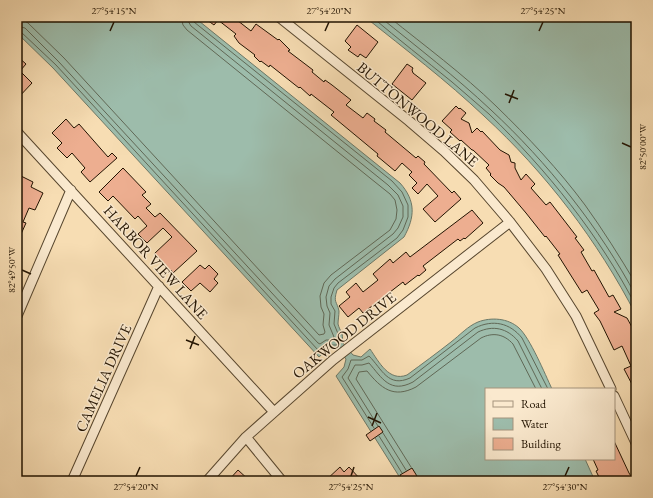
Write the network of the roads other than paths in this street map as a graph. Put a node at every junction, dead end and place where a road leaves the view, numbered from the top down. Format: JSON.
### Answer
{"nodes":[{"id":1,"x":279,"y":17,"type":"edge"},
{"id":2,"x":17,"y":132,"type":"edge"},
{"id":3,"x":71,"y":190,"type":"junction"},
{"id":4,"x":510,"y":222,"type":"junction"},
{"id":5,"x":159,"y":286,"type":"junction"},
{"id":6,"x":17,"y":316,"type":"edge"},
{"id":7,"x":611,"y":388,"type":"edge"},
{"id":8,"x":615,"y":398,"type":"edge"},
{"id":9,"x":274,"y":412,"type":"junction"},
{"id":10,"x":246,"y":437,"type":"junction"},
{"id":11,"x":636,"y":443,"type":"edge"},
{"id":12,"x":72,"y":481,"type":"edge"},
{"id":13,"x":207,"y":481,"type":"edge"},
{"id":14,"x":282,"y":481,"type":"edge"}],
"edges":[{"from":1,"to":4,"type":"street","name":"BUTTONWOOD LANE"},
{"from":2,"to":3,"type":"street","name":"HARBOR VIEW LANE"},
{"from":3,"to":5,"type":"street","name":"HARBOR VIEW LANE"},
{"from":3,"to":6,"type":"street"},
{"from":4,"to":7,"type":"street","name":"BUTTONWOOD LANE"},
{"from":4,"to":9,"type":"street","name":"OAKWOOD DRIVE"},
{"from":5,"to":9,"type":"street","name":"HARBOR VIEW LANE"},
{"from":5,"to":12,"type":"street","name":"CAMELIA DRIVE"},
{"from":8,"to":11,"type":"street"},
{"from":9,"to":10,"type":"street","name":"OAKWOOD DRIVE"},
{"from":10,"to":13,"type":"street","name":"OAKWOOD DRIVE"},
{"from":10,"to":14,"type":"street"}]}
